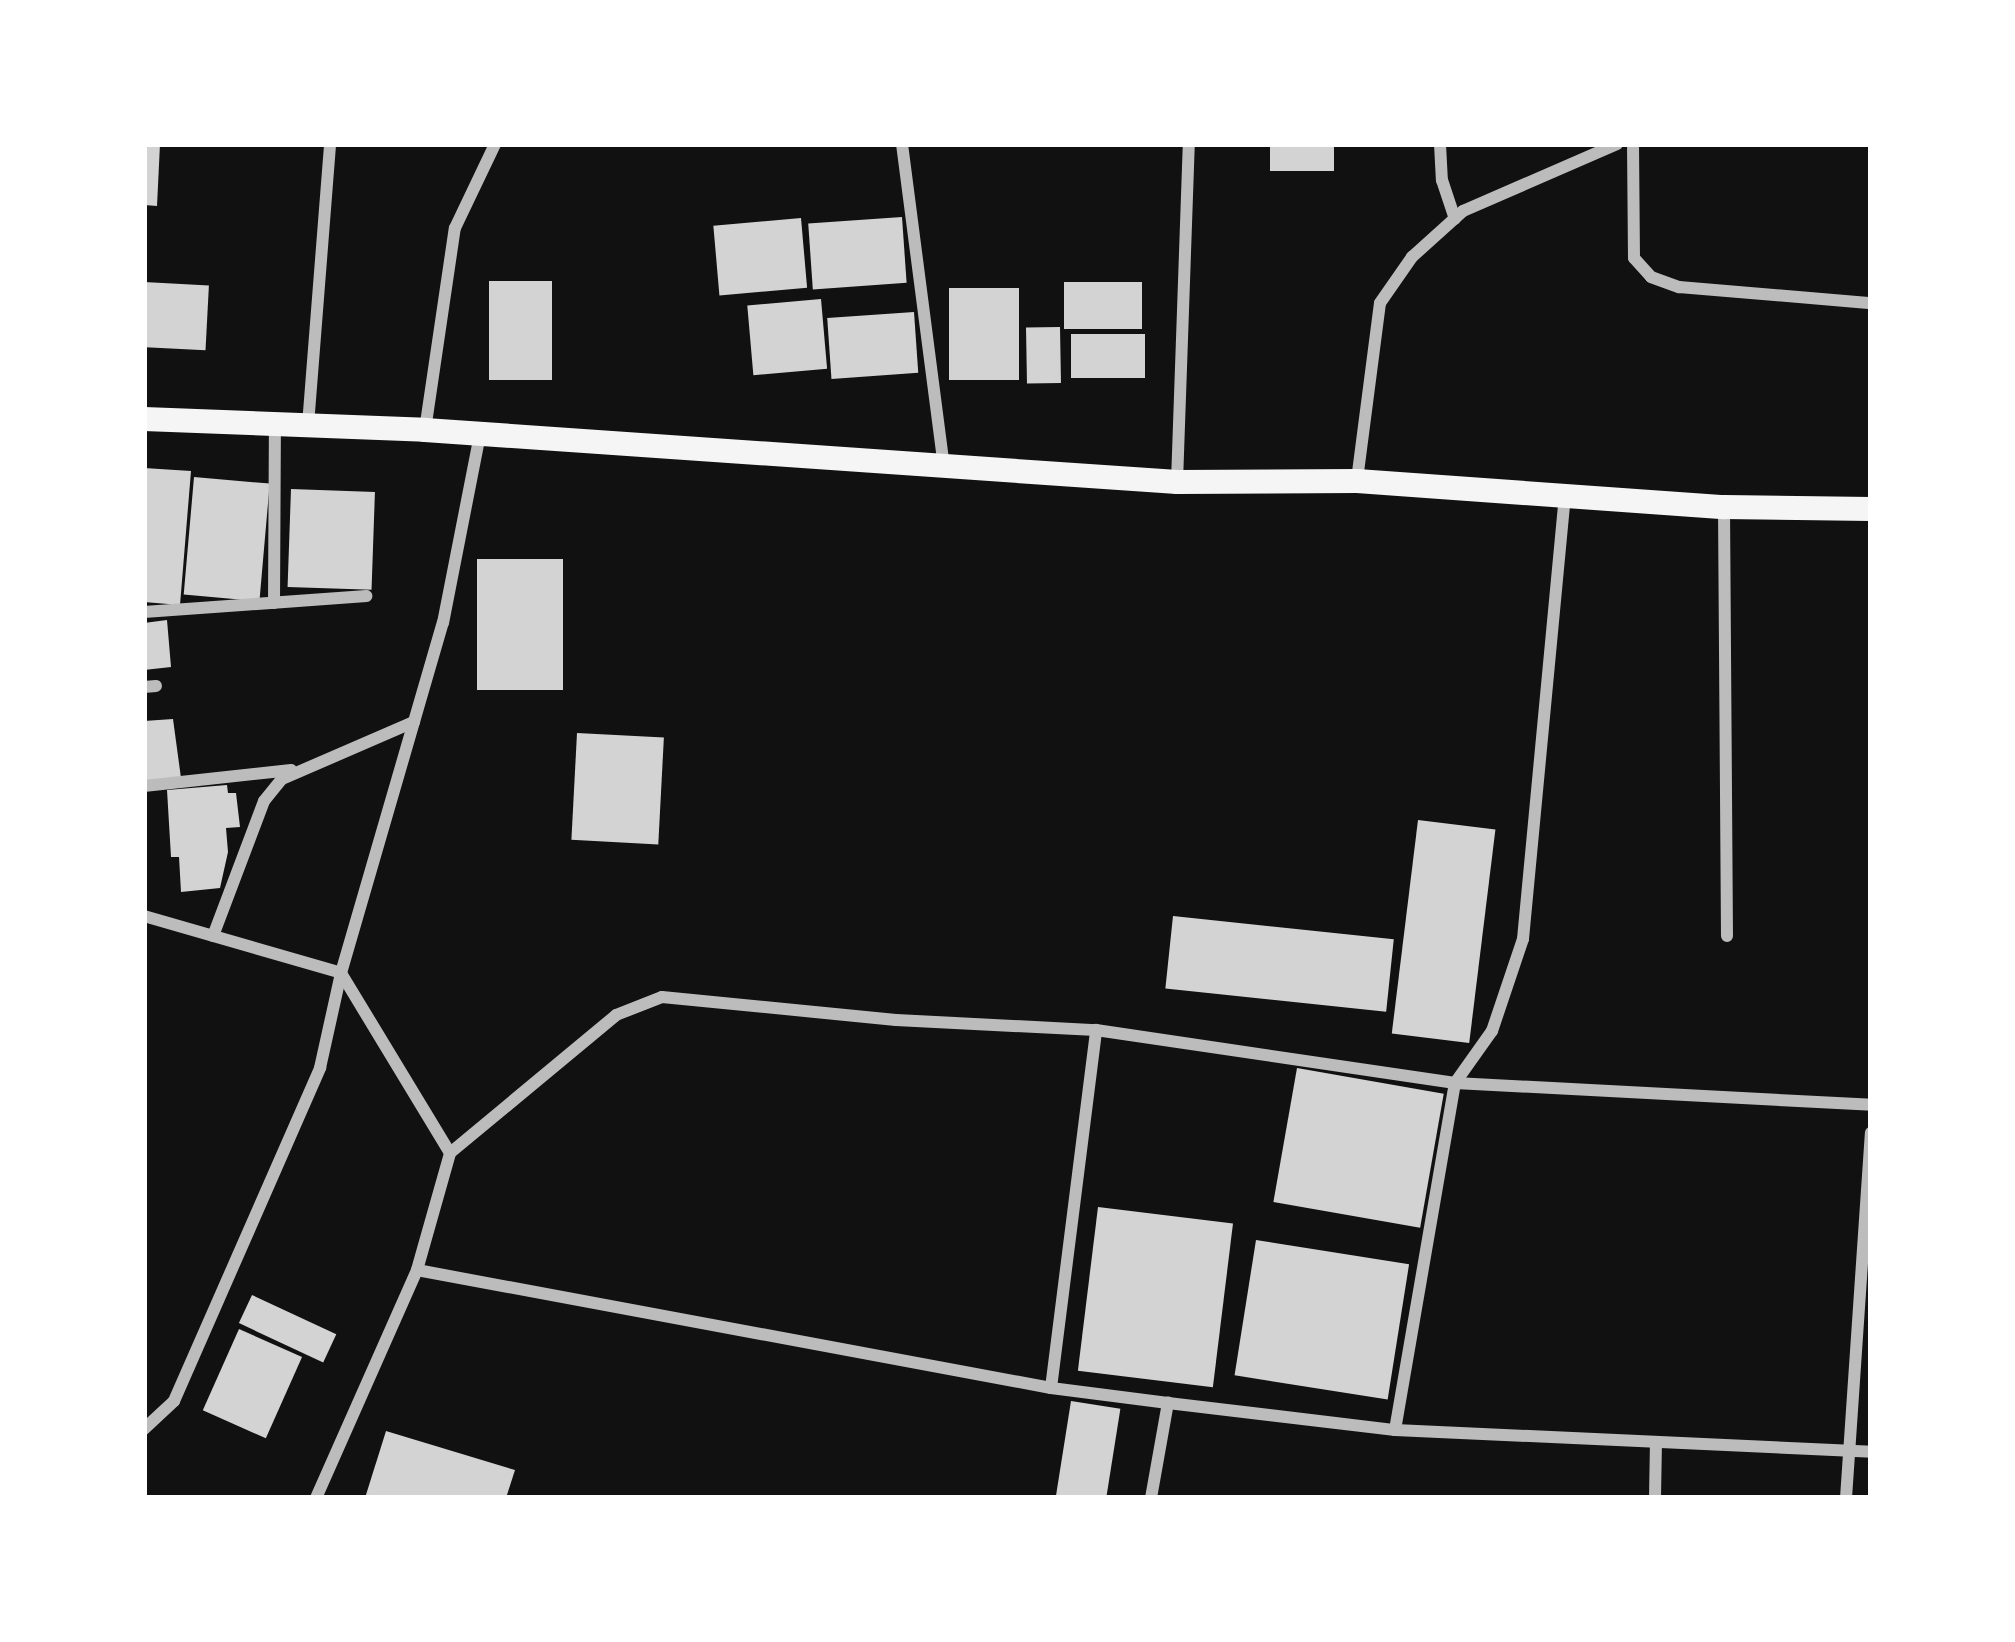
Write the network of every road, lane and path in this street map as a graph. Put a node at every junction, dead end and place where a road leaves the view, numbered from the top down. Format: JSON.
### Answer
{"nodes":[{"id":1,"x":330,"y":144,"type":"edge"},
{"id":2,"x":495,"y":144,"type":"edge"},
{"id":3,"x":902,"y":144,"type":"edge"},
{"id":4,"x":1189,"y":144,"type":"edge"},
{"id":5,"x":1440,"y":144,"type":"edge"},
{"id":6,"x":1618,"y":144,"type":"edge"},
{"id":7,"x":1633,"y":144,"type":"edge"},
{"id":8,"x":1454,"y":219,"type":"junction"},
{"id":9,"x":1871,"y":304,"type":"edge"},
{"id":10,"x":144,"y":419,"type":"edge"},
{"id":11,"x":275,"y":423,"type":"junction"},
{"id":12,"x":308,"y":425,"type":"junction"},
{"id":13,"x":424,"y":430,"type":"junction"},
{"id":14,"x":480,"y":435,"type":"junction"},
{"id":15,"x":944,"y":467,"type":"junction"},
{"id":16,"x":1357,"y":481,"type":"junction"},
{"id":17,"x":1177,"y":482,"type":"junction"},
{"id":18,"x":1565,"y":494,"type":"junction"},
{"id":19,"x":1724,"y":508,"type":"junction"},
{"id":20,"x":1871,"y":509,"type":"edge"},
{"id":21,"x":366,"y":596,"type":"dead end"},
{"id":22,"x":274,"y":603,"type":"junction"},
{"id":23,"x":144,"y":612,"type":"edge"},
{"id":24,"x":414,"y":722,"type":"junction"},
{"id":25,"x":298,"y":770,"type":"junction"},
{"id":26,"x":144,"y":786,"type":"edge"},
{"id":27,"x":144,"y":916,"type":"edge"},
{"id":28,"x":1727,"y":935,"type":"dead end"},
{"id":29,"x":213,"y":936,"type":"junction"},
{"id":30,"x":341,"y":973,"type":"junction"},
{"id":31,"x":1096,"y":1030,"type":"junction"},
{"id":32,"x":1455,"y":1083,"type":"junction"},
{"id":33,"x":1871,"y":1105,"type":"edge"},
{"id":34,"x":1871,"y":1133,"type":"edge"},
{"id":35,"x":451,"y":1154,"type":"junction"},
{"id":36,"x":417,"y":1270,"type":"junction"},
{"id":37,"x":1051,"y":1388,"type":"junction"},
{"id":38,"x":1168,"y":1402,"type":"junction"},
{"id":39,"x":144,"y":1429,"type":"edge"},
{"id":40,"x":1395,"y":1430,"type":"junction"},
{"id":41,"x":1656,"y":1443,"type":"junction"},
{"id":42,"x":1850,"y":1451,"type":"junction"},
{"id":43,"x":1871,"y":1452,"type":"edge"},
{"id":44,"x":316,"y":1498,"type":"edge"},
{"id":45,"x":1150,"y":1498,"type":"edge"},
{"id":46,"x":1655,"y":1498,"type":"edge"},
{"id":47,"x":1846,"y":1498,"type":"edge"}],
"edges":[{"from":1,"to":12,"type":"street"},
{"from":2,"to":13,"type":"street"},
{"from":3,"to":15,"type":"street"},
{"from":4,"to":17,"type":"street"},
{"from":5,"to":8,"type":"street"},
{"from":6,"to":8,"type":"street"},
{"from":7,"to":9,"type":"street"},
{"from":8,"to":16,"type":"street"},
{"from":10,"to":11,"type":"main road"},
{"from":11,"to":12,"type":"main road"},
{"from":11,"to":22,"type":"street"},
{"from":12,"to":13,"type":"main road"},
{"from":13,"to":14,"type":"main road"},
{"from":14,"to":15,"type":"main road"},
{"from":14,"to":24,"type":"street"},
{"from":15,"to":17,"type":"main road"},
{"from":16,"to":17,"type":"main road"},
{"from":16,"to":18,"type":"main road"},
{"from":18,"to":19,"type":"main road"},
{"from":18,"to":32,"type":"street"},
{"from":19,"to":20,"type":"main road"},
{"from":19,"to":28,"type":"street"},
{"from":21,"to":22,"type":"street"},
{"from":22,"to":23,"type":"street"},
{"from":24,"to":25,"type":"street"},
{"from":24,"to":30,"type":"street"},
{"from":25,"to":26,"type":"street"},
{"from":25,"to":29,"type":"street"},
{"from":27,"to":29,"type":"street"},
{"from":29,"to":30,"type":"street"},
{"from":30,"to":35,"type":"street"},
{"from":30,"to":39,"type":"street"},
{"from":31,"to":32,"type":"street"},
{"from":31,"to":35,"type":"street"},
{"from":31,"to":37,"type":"street"},
{"from":32,"to":33,"type":"street"},
{"from":32,"to":40,"type":"street"},
{"from":34,"to":42,"type":"street"},
{"from":35,"to":36,"type":"street"},
{"from":36,"to":37,"type":"street"},
{"from":36,"to":44,"type":"street"},
{"from":37,"to":38,"type":"street"},
{"from":38,"to":40,"type":"street"},
{"from":38,"to":45,"type":"street"},
{"from":40,"to":41,"type":"street"},
{"from":41,"to":42,"type":"street"},
{"from":41,"to":46,"type":"street"},
{"from":42,"to":43,"type":"street"},
{"from":42,"to":47,"type":"street"}]}
